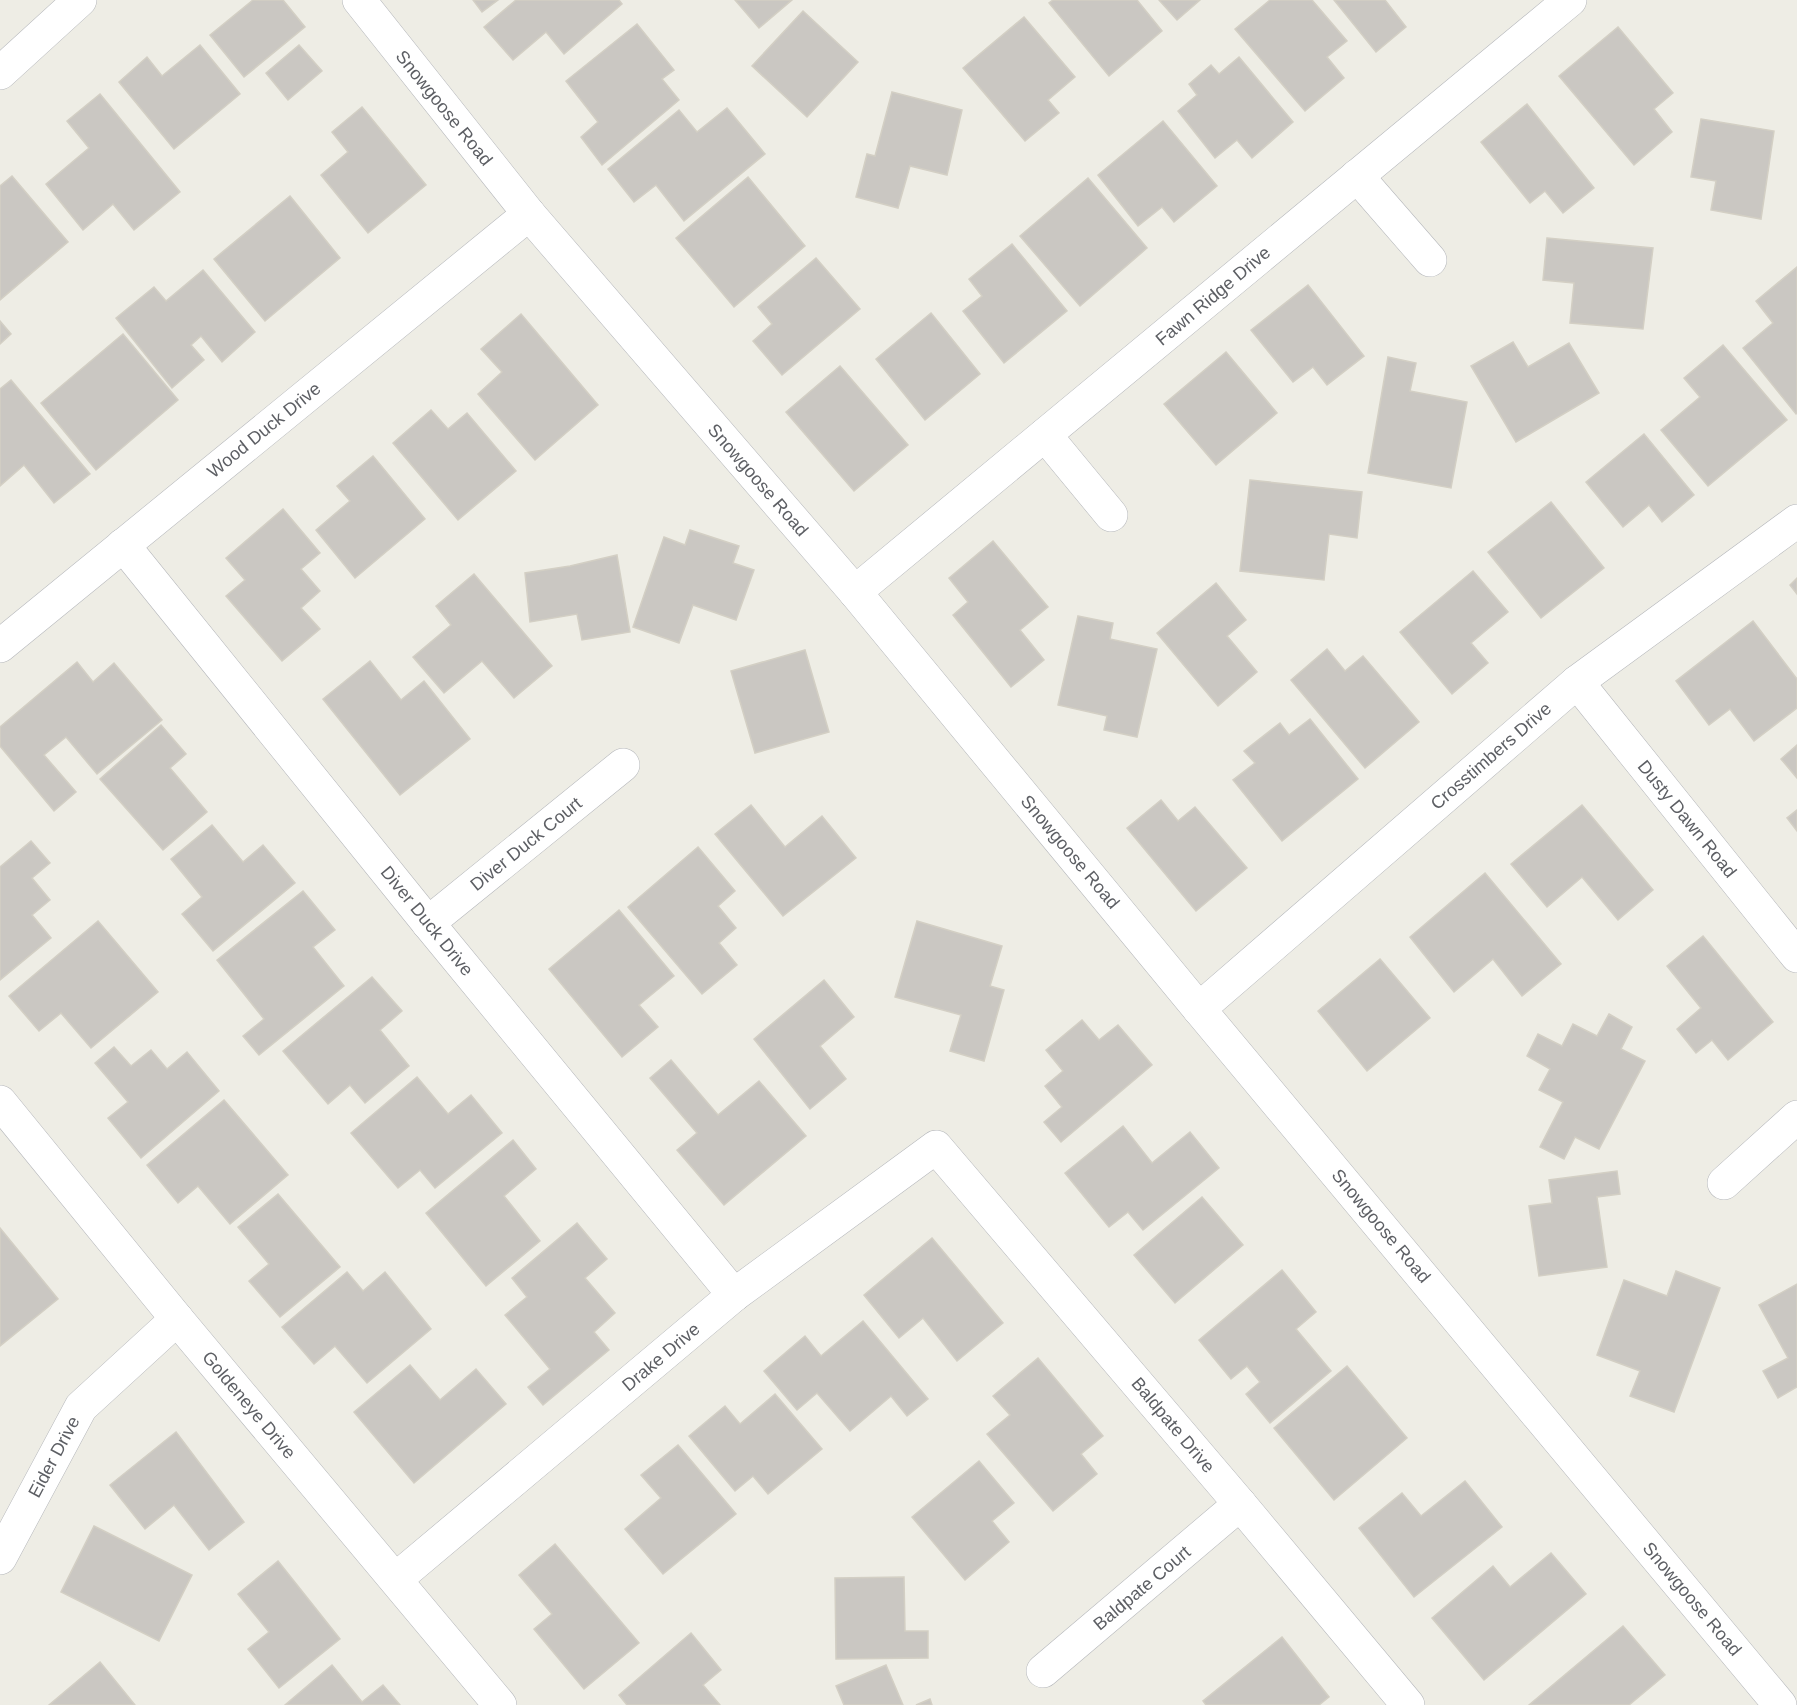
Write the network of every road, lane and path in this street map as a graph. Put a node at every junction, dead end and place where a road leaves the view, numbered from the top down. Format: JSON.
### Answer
{"nodes":[{"id":1,"x":80,"y":0,"type":"edge"},
{"id":2,"x":359,"y":0,"type":"edge"},
{"id":3,"x":1570,"y":0,"type":"edge"},
{"id":4,"x":0,"y":73,"type":"edge"},
{"id":5,"x":1357,"y":176,"type":"junction"},
{"id":6,"x":529,"y":214,"type":"junction"},
{"id":7,"x":1430,"y":260,"type":"dead end"},
{"id":8,"x":1045,"y":435,"type":"junction"},
{"id":9,"x":1111,"y":515,"type":"dead end"},
{"id":10,"x":1797,"y":521,"type":"edge"},
{"id":11,"x":123,"y":545,"type":"junction"},
{"id":12,"x":855,"y":592,"type":"junction"},
{"id":13,"x":0,"y":646,"type":"edge"},
{"id":14,"x":1577,"y":682,"type":"junction"},
{"id":15,"x":623,"y":765,"type":"dead end"},
{"id":16,"x":429,"y":923,"type":"junction"},
{"id":17,"x":1797,"y":956,"type":"edge"},
{"id":18,"x":1199,"y":1009,"type":"junction"},
{"id":19,"x":0,"y":1102,"type":"edge"},
{"id":20,"x":1797,"y":1117,"type":"edge"},
{"id":21,"x":936,"y":1147,"type":"joint"},
{"id":22,"x":1724,"y":1183,"type":"dead end"},
{"id":23,"x":734,"y":1295,"type":"junction"},
{"id":24,"x":177,"y":1318,"type":"junction"},
{"id":25,"x":1240,"y":1504,"type":"junction"},
{"id":26,"x":0,"y":1558,"type":"edge"},
{"id":27,"x":396,"y":1580,"type":"junction"},
{"id":28,"x":1043,"y":1671,"type":"dead end"},
{"id":29,"x":1768,"y":1701,"type":"edge"},
{"id":30,"x":500,"y":1705,"type":"edge"},
{"id":31,"x":1408,"y":1705,"type":"edge"}],
"edges":[{"from":1,"to":4,"type":"street"},
{"from":2,"to":6,"type":"street","name":"Snowgoose Road"},
{"from":3,"to":5,"type":"street","name":"Fawn Ridge Drive"},
{"from":5,"to":7,"type":"street"},
{"from":5,"to":8,"type":"street","name":"Fawn Ridge Drive"},
{"from":6,"to":11,"type":"street","name":"Wood Duck Drive"},
{"from":6,"to":12,"type":"street","name":"Snowgoose Road"},
{"from":8,"to":9,"type":"street"},
{"from":8,"to":12,"type":"street","name":"Fawn Ridge Drive"},
{"from":10,"to":14,"type":"street","name":"Crosstimbers Drive"},
{"from":11,"to":13,"type":"street","name":"Wood Duck Drive"},
{"from":11,"to":16,"type":"street","name":"Diver Duck Drive"},
{"from":12,"to":18,"type":"street","name":"Snowgoose Road"},
{"from":14,"to":17,"type":"street","name":"Dusty Dawn Road"},
{"from":14,"to":18,"type":"street","name":"Crosstimbers Drive"},
{"from":15,"to":16,"type":"street","name":"Diver Duck Court"},
{"from":16,"to":23,"type":"street","name":"Diver Duck Drive"},
{"from":18,"to":29,"type":"street","name":"Snowgoose Road"},
{"from":19,"to":24,"type":"street","name":"Goldeneye Drive"},
{"from":20,"to":22,"type":"street"},
{"from":21,"to":23,"type":"street","name":"Drake Drive"},
{"from":21,"to":25,"type":"street","name":"Baldpate Drive"},
{"from":23,"to":27,"type":"street","name":"Drake Drive"},
{"from":24,"to":26,"type":"street","name":"Eider Drive"},
{"from":24,"to":27,"type":"street","name":"Goldeneye Drive"},
{"from":25,"to":28,"type":"street","name":"Baldpate Court"},
{"from":25,"to":31,"type":"street","name":"Baldpate Drive"},
{"from":27,"to":30,"type":"street","name":"Goldeneye Drive"}]}
